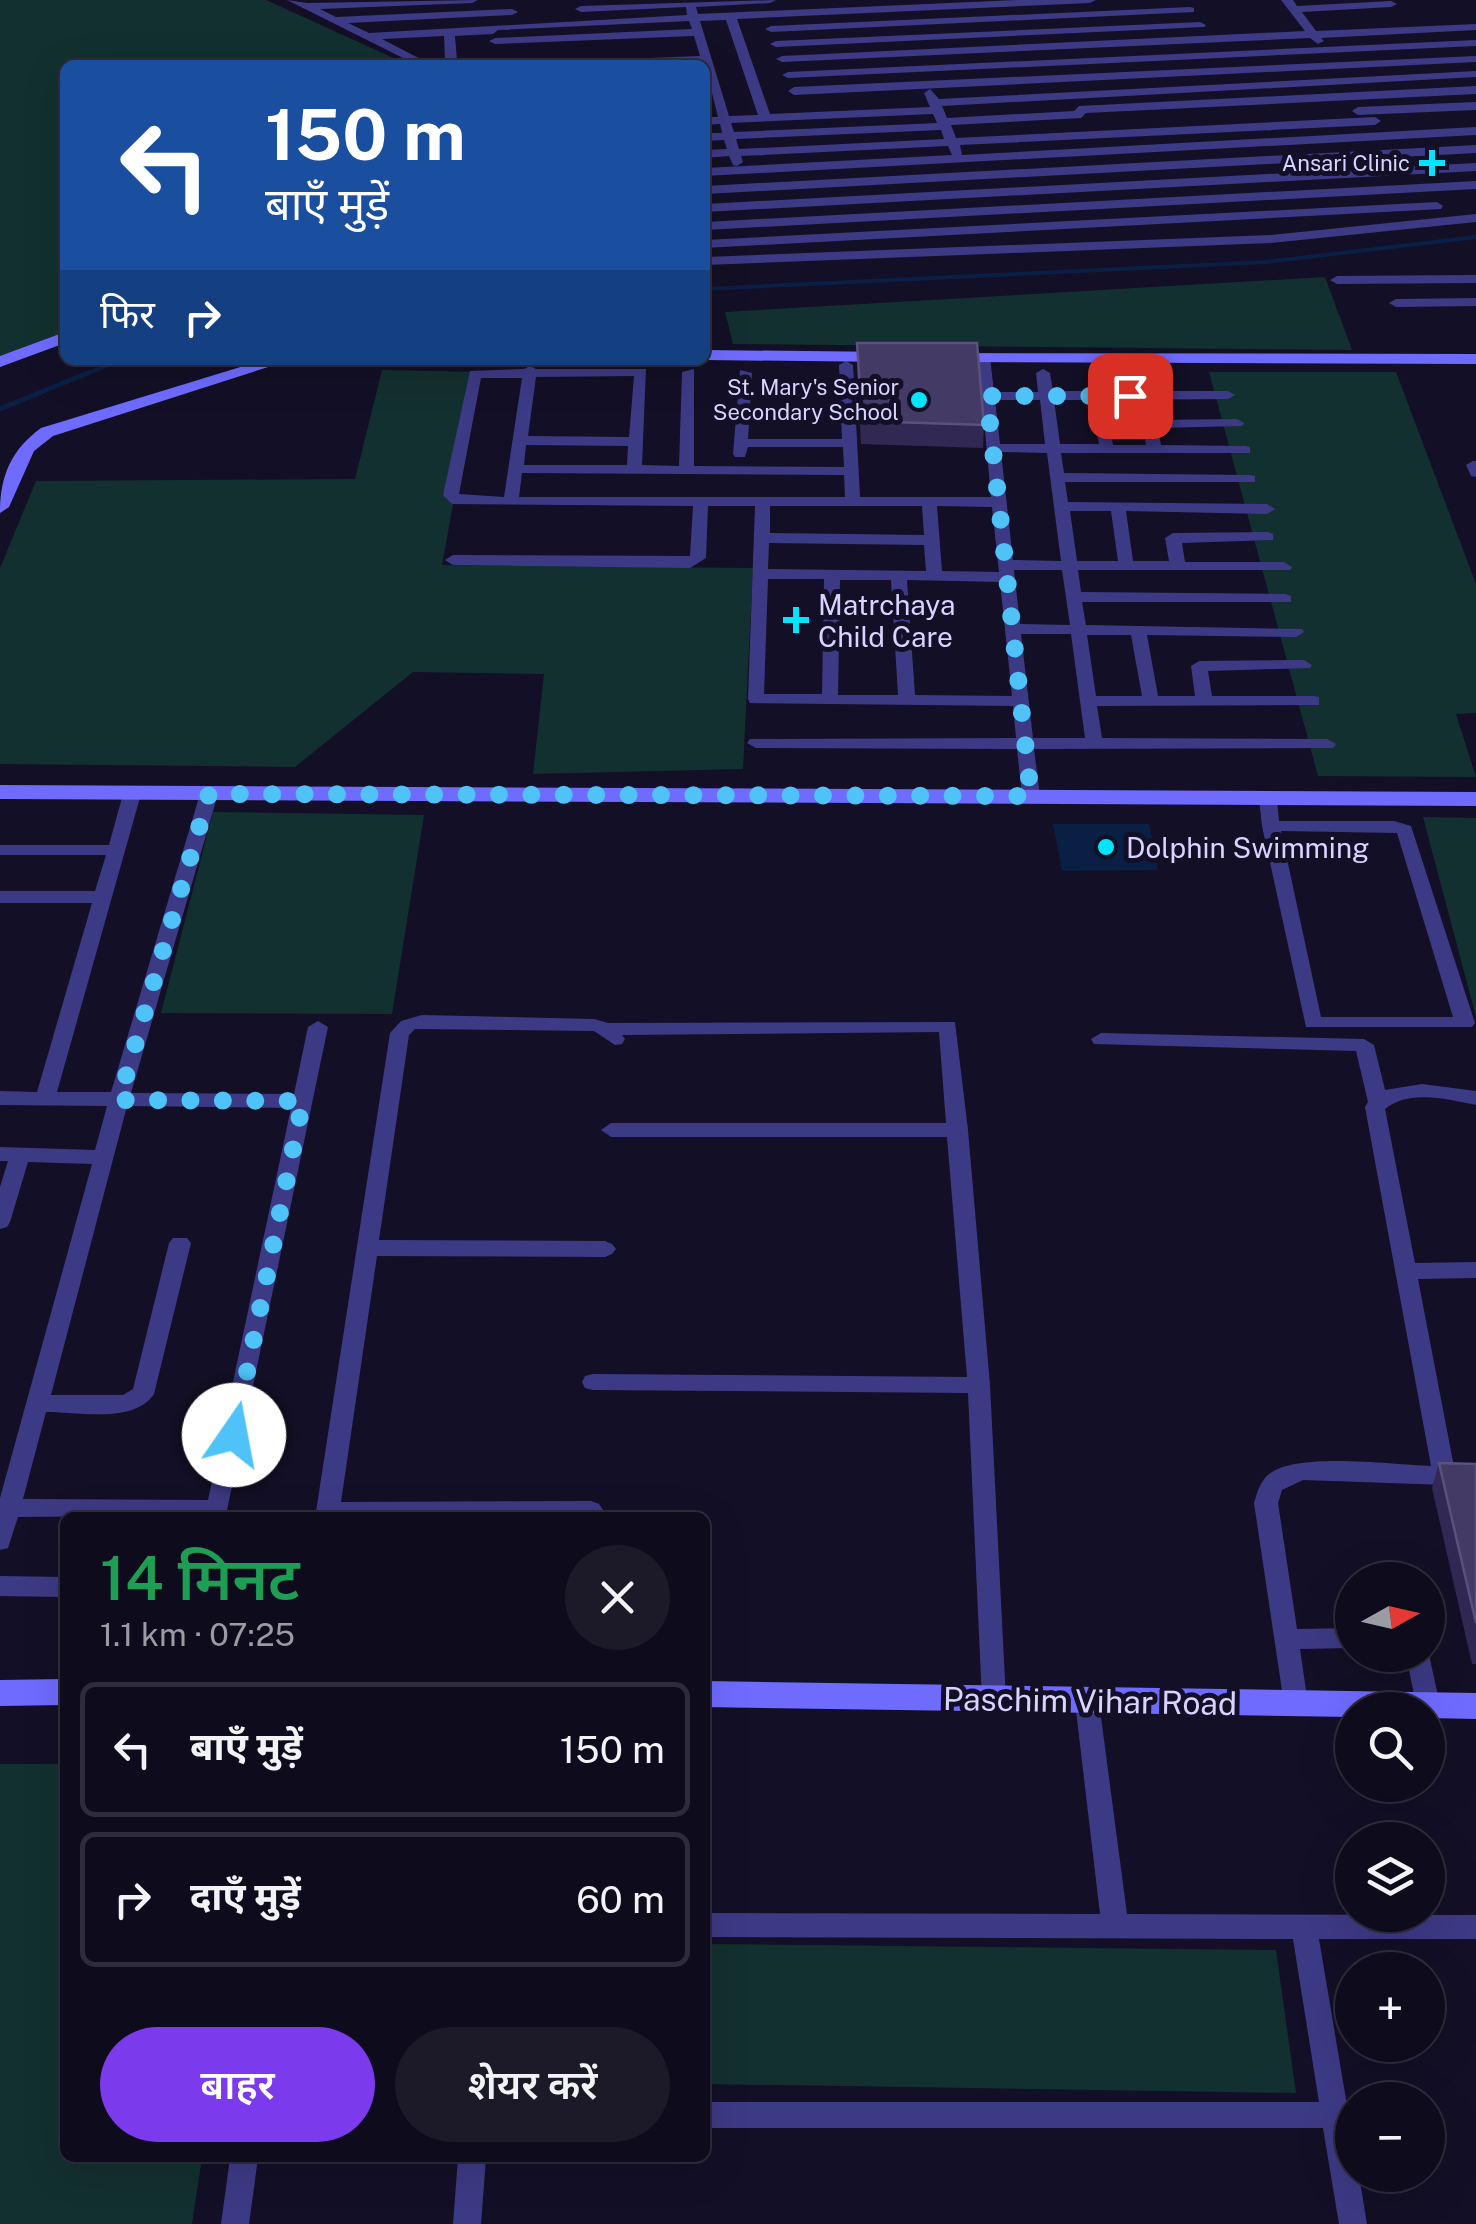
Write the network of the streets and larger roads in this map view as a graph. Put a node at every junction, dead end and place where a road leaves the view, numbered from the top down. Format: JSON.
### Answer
{"nodes":[{"id":1,"x":293,"y":0,"type":"edge"},
{"id":2,"x":472,"y":0,"type":"edge"},
{"id":3,"x":770,"y":0,"type":"edge"},
{"id":4,"x":1090,"y":0,"type":"edge"},
{"id":5,"x":1391,"y":1,"type":"edge"},
{"id":6,"x":1022,"y":2,"type":"edge"},
{"id":7,"x":1290,"y":4,"type":"edge"},
{"id":8,"x":1187,"y":5,"type":"edge"},
{"id":9,"x":306,"y":6,"type":"junction"},
{"id":10,"x":892,"y":9,"type":"junction"},
{"id":11,"x":693,"y":13,"type":"edge"},
{"id":12,"x":766,"y":15,"type":"junction"},
{"id":13,"x":730,"y":16,"type":"junction"},
{"id":14,"x":1031,"y":18,"type":"junction"},
{"id":15,"x":1404,"y":19,"type":"junction"},
{"id":16,"x":334,"y":20,"type":"junction"},
{"id":17,"x":1304,"y":22,"type":"junction"},
{"id":18,"x":899,"y":24,"type":"junction"},
{"id":19,"x":1200,"y":25,"type":"junction"},
{"id":20,"x":1476,"y":27,"type":"edge"},
{"id":21,"x":493,"y":28,"type":"edge"},
{"id":22,"x":771,"y":29,"type":"junction"},
{"id":23,"x":1414,"y":30,"type":"junction"},
{"id":24,"x":1039,"y":32,"type":"junction"},
{"id":25,"x":450,"y":33,"type":"junction"},
{"id":26,"x":367,"y":36,"type":"junction"},
{"id":27,"x":1314,"y":36,"type":"junction"},
{"id":28,"x":905,"y":38,"type":"junction"},
{"id":29,"x":1210,"y":40,"type":"junction"},
{"id":30,"x":1476,"y":42,"type":"edge"},
{"id":31,"x":776,"y":44,"type":"junction"},
{"id":32,"x":1046,"y":47,"type":"junction"},
{"id":33,"x":1324,"y":50,"type":"junction"},
{"id":34,"x":912,"y":54,"type":"junction"},
{"id":35,"x":782,"y":59,"type":"junction"},
{"id":36,"x":1476,"y":59,"type":"edge"},
{"id":37,"x":416,"y":60,"type":"edge"},
{"id":38,"x":451,"y":60,"type":"dead end"},
{"id":39,"x":705,"y":60,"type":"edge"},
{"id":40,"x":1054,"y":63,"type":"junction"},
{"id":41,"x":1335,"y":65,"type":"junction"},
{"id":42,"x":919,"y":68,"type":"junction"},
{"id":43,"x":1476,"y":74,"type":"edge"},
{"id":44,"x":788,"y":75,"type":"junction"},
{"id":45,"x":1062,"y":78,"type":"junction"},
{"id":46,"x":1346,"y":80,"type":"junction"},
{"id":47,"x":710,"y":88,"type":"edge"},
{"id":48,"x":1476,"y":90,"type":"edge"},
{"id":49,"x":1071,"y":95,"type":"junction"},
{"id":50,"x":1357,"y":95,"type":"junction"},
{"id":51,"x":796,"y":96,"type":"junction"},
{"id":52,"x":712,"y":104,"type":"edge"},
{"id":53,"x":936,"y":106,"type":"junction"},
{"id":54,"x":1476,"y":106,"type":"edge"},
{"id":55,"x":1372,"y":115,"type":"junction"},
{"id":56,"x":803,"y":116,"type":"junction"},
{"id":57,"x":765,"y":118,"type":"junction"},
{"id":58,"x":724,"y":120,"type":"junction"},
{"id":59,"x":1084,"y":120,"type":"junction"},
{"id":60,"x":710,"y":121,"type":"edge"},
{"id":61,"x":1127,"y":132,"type":"junction"},
{"id":62,"x":1476,"y":132,"type":"edge"},
{"id":63,"x":729,"y":136,"type":"junction"},
{"id":64,"x":1387,"y":136,"type":"junction"},
{"id":65,"x":710,"y":137,"type":"edge"},
{"id":66,"x":952,"y":142,"type":"junction"},
{"id":67,"x":1476,"y":148,"type":"edge"},
{"id":68,"x":1136,"y":149,"type":"junction"},
{"id":69,"x":734,"y":152,"type":"junction"},
{"id":70,"x":1399,"y":153,"type":"junction"},
{"id":71,"x":710,"y":154,"type":"edge"},
{"id":72,"x":959,"y":158,"type":"junction"},
{"id":73,"x":1145,"y":166,"type":"junction"},
{"id":74,"x":1476,"y":167,"type":"edge"},
{"id":75,"x":740,"y":170,"type":"junction"},
{"id":76,"x":1412,"y":170,"type":"junction"},
{"id":77,"x":710,"y":172,"type":"edge"},
{"id":78,"x":967,"y":175,"type":"junction"},
{"id":79,"x":1155,"y":184,"type":"junction"},
{"id":80,"x":1476,"y":185,"type":"edge"},
{"id":81,"x":744,"y":188,"type":"junction"},
{"id":82,"x":1425,"y":188,"type":"junction"},
{"id":83,"x":710,"y":190,"type":"edge"},
{"id":84,"x":976,"y":193,"type":"junction"},
{"id":85,"x":1165,"y":201,"type":"junction"},
{"id":86,"x":750,"y":205,"type":"junction"},
{"id":87,"x":1437,"y":206,"type":"junction"},
{"id":88,"x":710,"y":208,"type":"edge"},
{"id":89,"x":984,"y":210,"type":"junction"},
{"id":90,"x":1476,"y":218,"type":"edge"},
{"id":91,"x":1176,"y":219,"type":"junction"},
{"id":92,"x":1448,"y":221,"type":"junction"},
{"id":93,"x":755,"y":224,"type":"junction"},
{"id":94,"x":710,"y":226,"type":"edge"},
{"id":95,"x":992,"y":230,"type":"junction"},
{"id":96,"x":761,"y":242,"type":"junction"},
{"id":97,"x":710,"y":244,"type":"edge"},
{"id":98,"x":1005,"y":253,"type":"junction"},
{"id":99,"x":766,"y":260,"type":"junction"},
{"id":100,"x":710,"y":261,"type":"edge"},
{"id":101,"x":1337,"y":280,"type":"dead end"},
{"id":102,"x":1476,"y":280,"type":"edge"},
{"id":103,"x":1476,"y":302,"type":"edge"},
{"id":104,"x":1396,"y":303,"type":"dead end"},
{"id":105,"x":60,"y":339,"type":"edge"},
{"id":106,"x":710,"y":356,"type":"edge"},
{"id":107,"x":983,"y":357,"type":"junction"},
{"id":108,"x":1476,"y":359,"type":"edge"},
{"id":109,"x":0,"y":362,"type":"edge"},
{"id":110,"x":265,"y":365,"type":"edge"},
{"id":111,"x":846,"y":365,"type":"dead end"},
{"id":112,"x":530,"y":370,"type":"junction"},
{"id":113,"x":689,"y":372,"type":"dead end"},
{"id":114,"x":745,"y":373,"type":"dead end"},
{"id":115,"x":1042,"y":373,"type":"dead end"},
{"id":116,"x":1228,"y":395,"type":"dead end"},
{"id":117,"x":987,"y":396,"type":"junction"},
{"id":118,"x":1046,"y":396,"type":"junction"},
{"id":119,"x":1098,"y":396,"type":"junction"},
{"id":120,"x":1237,"y":423,"type":"dead end"},
{"id":121,"x":520,"y":440,"type":"junction"},
{"id":122,"x":636,"y":442,"type":"junction"},
{"id":123,"x":740,"y":442,"type":"junction"},
{"id":124,"x":850,"y":443,"type":"junction"},
{"id":125,"x":993,"y":448,"type":"junction"},
{"id":126,"x":1053,"y":448,"type":"junction"},
{"id":127,"x":1107,"y":448,"type":"junction"},
{"id":128,"x":1154,"y":449,"type":"junction"},
{"id":129,"x":1245,"y":450,"type":"dead end"},
{"id":130,"x":515,"y":469,"type":"junction"},
{"id":131,"x":634,"y":470,"type":"junction"},
{"id":132,"x":686,"y":470,"type":"junction"},
{"id":133,"x":739,"y":471,"type":"junction"},
{"id":134,"x":851,"y":472,"type":"junction"},
{"id":135,"x":1057,"y":477,"type":"junction"},
{"id":136,"x":1250,"y":479,"type":"dead end"},
{"id":137,"x":511,"y":500,"type":"junction"},
{"id":138,"x":701,"y":501,"type":"junction"},
{"id":139,"x":763,"y":501,"type":"junction"},
{"id":140,"x":853,"y":502,"type":"junction"},
{"id":141,"x":929,"y":502,"type":"junction"},
{"id":142,"x":999,"y":502,"type":"junction"},
{"id":143,"x":1061,"y":506,"type":"junction"},
{"id":144,"x":1118,"y":506,"type":"junction"},
{"id":145,"x":0,"y":507,"type":"edge"},
{"id":146,"x":1267,"y":508,"type":"dead end"},
{"id":147,"x":1268,"y":537,"type":"dead end"},
{"id":148,"x":762,"y":538,"type":"junction"},
{"id":149,"x":932,"y":540,"type":"junction"},
{"id":150,"x":453,"y":560,"type":"dead end"},
{"id":151,"x":1069,"y":565,"type":"junction"},
{"id":152,"x":1126,"y":566,"type":"junction"},
{"id":153,"x":1178,"y":566,"type":"junction"},
{"id":154,"x":1284,"y":568,"type":"dead end"},
{"id":155,"x":1006,"y":571,"type":"junction"},
{"id":156,"x":762,"y":574,"type":"junction"},
{"id":157,"x":832,"y":575,"type":"junction"},
{"id":158,"x":899,"y":576,"type":"junction"},
{"id":159,"x":934,"y":576,"type":"junction"},
{"id":160,"x":1074,"y":597,"type":"junction"},
{"id":161,"x":1285,"y":599,"type":"dead end"},
{"id":162,"x":1013,"y":629,"type":"junction"},
{"id":163,"x":1078,"y":630,"type":"junction"},
{"id":164,"x":1138,"y":630,"type":"junction"},
{"id":165,"x":1296,"y":632,"type":"dead end"},
{"id":166,"x":1304,"y":665,"type":"dead end"},
{"id":167,"x":830,"y":699,"type":"junction"},
{"id":168,"x":906,"y":700,"type":"junction"},
{"id":169,"x":1021,"y":701,"type":"junction"},
{"id":170,"x":1088,"y":701,"type":"junction"},
{"id":171,"x":1152,"y":701,"type":"junction"},
{"id":172,"x":1204,"y":701,"type":"junction"},
{"id":173,"x":1313,"y":701,"type":"dead end"},
{"id":174,"x":756,"y":742,"type":"dead end"},
{"id":175,"x":1025,"y":743,"type":"junction"},
{"id":176,"x":1094,"y":743,"type":"junction"},
{"id":177,"x":1327,"y":744,"type":"dead end"},
{"id":178,"x":0,"y":792,"type":"edge"},
{"id":179,"x":132,"y":794,"type":"junction"},
{"id":180,"x":209,"y":794,"type":"junction"},
{"id":181,"x":1031,"y":796,"type":"junction"},
{"id":182,"x":1268,"y":799,"type":"junction"},
{"id":183,"x":1476,"y":799,"type":"edge"},
{"id":184,"x":1270,"y":826,"type":"junction"},
{"id":185,"x":0,"y":850,"type":"edge"},
{"id":186,"x":116,"y":850,"type":"junction"},
{"id":187,"x":0,"y":897,"type":"edge"},
{"id":188,"x":102,"y":897,"type":"junction"},
{"id":189,"x":318,"y":1026,"type":"dead end"},
{"id":190,"x":1101,"y":1039,"type":"dead end"},
{"id":191,"x":0,"y":1098,"type":"edge"},
{"id":192,"x":1476,"y":1098,"type":"edge"},
{"id":193,"x":45,"y":1099,"type":"junction"},
{"id":194,"x":119,"y":1100,"type":"junction"},
{"id":195,"x":303,"y":1101,"type":"junction"},
{"id":196,"x":1378,"y":1102,"type":"junction"},
{"id":197,"x":611,"y":1130,"type":"dead end"},
{"id":198,"x":958,"y":1130,"type":"junction"},
{"id":199,"x":10,"y":1154,"type":"edge"},
{"id":200,"x":104,"y":1157,"type":"junction"},
{"id":201,"x":0,"y":1222,"type":"edge"},
{"id":202,"x":180,"y":1243,"type":"dead end"},
{"id":203,"x":369,"y":1248,"type":"junction"},
{"id":204,"x":605,"y":1249,"type":"dead end"},
{"id":205,"x":1476,"y":1270,"type":"edge"},
{"id":206,"x":1404,"y":1271,"type":"junction"},
{"id":207,"x":593,"y":1382,"type":"dead end"},
{"id":208,"x":978,"y":1385,"type":"junction"},
{"id":209,"x":37,"y":1403,"type":"junction"},
{"id":210,"x":1444,"y":1476,"type":"junction"},
{"id":211,"x":1476,"y":1477,"type":"edge"},
{"id":212,"x":4,"y":1508,"type":"edge"},
{"id":213,"x":591,"y":1510,"type":"dead end"},
{"id":214,"x":327,"y":1512,"type":"edge"},
{"id":215,"x":459,"y":1512,"type":"edge"},
{"id":216,"x":0,"y":1540,"type":"edge"},
{"id":217,"x":0,"y":1586,"type":"edge"},
{"id":218,"x":60,"y":1587,"type":"edge"},
{"id":219,"x":1335,"y":1638,"type":"edge"},
{"id":220,"x":1286,"y":1639,"type":"junction"},
{"id":221,"x":60,"y":1692,"type":"edge"},
{"id":222,"x":0,"y":1693,"type":"edge"},
{"id":223,"x":710,"y":1694,"type":"edge"},
{"id":224,"x":994,"y":1700,"type":"junction"},
{"id":225,"x":1088,"y":1702,"type":"junction"},
{"id":226,"x":1296,"y":1704,"type":"junction"},
{"id":227,"x":1335,"y":1704,"type":"edge"},
{"id":228,"x":1445,"y":1705,"type":"edge"},
{"id":229,"x":1476,"y":1706,"type":"edge"},
{"id":230,"x":710,"y":1925,"type":"edge"},
{"id":231,"x":1114,"y":1926,"type":"junction"},
{"id":232,"x":1304,"y":1927,"type":"junction"},
{"id":233,"x":1476,"y":1927,"type":"edge"},
{"id":234,"x":710,"y":2115,"type":"edge"},
{"id":235,"x":1333,"y":2115,"type":"junction"},
{"id":236,"x":243,"y":2162,"type":"edge"},
{"id":237,"x":472,"y":2162,"type":"edge"},
{"id":238,"x":235,"y":2224,"type":"edge"},
{"id":239,"x":467,"y":2224,"type":"edge"},
{"id":240,"x":1353,"y":2224,"type":"edge"}],
"edges":[{"from":1,"to":9,"type":"street"},
{"from":2,"to":9,"type":"street"},
{"from":3,"to":11,"type":"street"},
{"from":4,"to":6,"type":"street"},
{"from":5,"to":7,"type":"street"},
{"from":5,"to":15,"type":"street"},
{"from":6,"to":10,"type":"street"},
{"from":6,"to":14,"type":"street"},
{"from":7,"to":17,"type":"street"},
{"from":8,"to":14,"type":"street"},
{"from":8,"to":19,"type":"street"},
{"from":9,"to":16,"type":"street"},
{"from":10,"to":12,"type":"street"},
{"from":10,"to":18,"type":"street"},
{"from":11,"to":13,"type":"street"},
{"from":11,"to":21,"type":"street"},
{"from":11,"to":21,"type":"street"},
{"from":11,"to":39,"type":"street"},
{"from":12,"to":13,"type":"street"},
{"from":12,"to":22,"type":"street"},
{"from":13,"to":57,"type":"street"},
{"from":14,"to":18,"type":"street"},
{"from":14,"to":24,"type":"street"},
{"from":15,"to":17,"type":"street"},
{"from":15,"to":23,"type":"street"},
{"from":16,"to":21,"type":"street"},
{"from":16,"to":26,"type":"street"},
{"from":17,"to":27,"type":"street"},
{"from":18,"to":22,"type":"street"},
{"from":18,"to":28,"type":"street"},
{"from":19,"to":24,"type":"street"},
{"from":19,"to":29,"type":"street"},
{"from":20,"to":23,"type":"street"},
{"from":21,"to":25,"type":"street"},
{"from":22,"to":31,"type":"street"},
{"from":23,"to":27,"type":"street"},
{"from":24,"to":28,"type":"street"},
{"from":24,"to":32,"type":"street"},
{"from":25,"to":26,"type":"street"},
{"from":25,"to":38,"type":"street"},
{"from":26,"to":37,"type":"street"},
{"from":27,"to":29,"type":"street"},
{"from":27,"to":33,"type":"street"},
{"from":28,"to":31,"type":"street"},
{"from":28,"to":34,"type":"street"},
{"from":29,"to":32,"type":"street"},
{"from":30,"to":33,"type":"street"},
{"from":31,"to":35,"type":"street"},
{"from":32,"to":34,"type":"street"},
{"from":32,"to":40,"type":"street"},
{"from":33,"to":40,"type":"street"},
{"from":33,"to":41,"type":"street"},
{"from":34,"to":35,"type":"street"},
{"from":34,"to":42,"type":"street"},
{"from":35,"to":44,"type":"street"},
{"from":36,"to":41,"type":"street"},
{"from":40,"to":42,"type":"street"},
{"from":40,"to":45,"type":"street"},
{"from":41,"to":45,"type":"street"},
{"from":41,"to":46,"type":"street"},
{"from":42,"to":44,"type":"street"},
{"from":42,"to":53,"type":"street"},
{"from":43,"to":46,"type":"street"},
{"from":44,"to":51,"type":"street"},
{"from":45,"to":49,"type":"street"},
{"from":45,"to":53,"type":"street"},
{"from":46,"to":49,"type":"street"},
{"from":46,"to":50,"type":"street"},
{"from":47,"to":52,"type":"street"},
{"from":48,"to":50,"type":"street"},
{"from":49,"to":53,"type":"street"},
{"from":49,"to":59,"type":"street"},
{"from":50,"to":55,"type":"street"},
{"from":50,"to":59,"type":"street"},
{"from":51,"to":53,"type":"street"},
{"from":51,"to":56,"type":"street"},
{"from":52,"to":58,"type":"street"},
{"from":53,"to":56,"type":"street"},
{"from":53,"to":59,"type":"street"},
{"from":53,"to":63,"type":"street"},
{"from":53,"to":66,"type":"street"},
{"from":54,"to":55,"type":"street"},
{"from":55,"to":59,"type":"street"},
{"from":55,"to":61,"type":"street"},
{"from":55,"to":64,"type":"street"},
{"from":56,"to":57,"type":"street"},
{"from":57,"to":58,"type":"street"},
{"from":58,"to":60,"type":"street"},
{"from":58,"to":63,"type":"street"},
{"from":59,"to":61,"type":"street"},
{"from":59,"to":66,"type":"street"},
{"from":61,"to":68,"type":"street"},
{"from":62,"to":64,"type":"street"},
{"from":63,"to":65,"type":"street"},
{"from":63,"to":69,"type":"street"},
{"from":64,"to":68,"type":"street"},
{"from":64,"to":70,"type":"street"},
{"from":66,"to":69,"type":"street"},
{"from":66,"to":72,"type":"street"},
{"from":67,"to":70,"type":"street"},
{"from":68,"to":72,"type":"street"},
{"from":68,"to":73,"type":"street"},
{"from":69,"to":71,"type":"street"},
{"from":69,"to":75,"type":"street"},
{"from":70,"to":73,"type":"street"},
{"from":70,"to":76,"type":"street"},
{"from":72,"to":75,"type":"street"},
{"from":72,"to":78,"type":"street"},
{"from":73,"to":78,"type":"street"},
{"from":73,"to":79,"type":"street"},
{"from":74,"to":76,"type":"street"},
{"from":75,"to":77,"type":"street"},
{"from":75,"to":81,"type":"street"},
{"from":76,"to":79,"type":"street"},
{"from":76,"to":82,"type":"street"},
{"from":78,"to":81,"type":"street"},
{"from":78,"to":84,"type":"street"},
{"from":79,"to":84,"type":"street"},
{"from":79,"to":85,"type":"street"},
{"from":80,"to":82,"type":"street"},
{"from":81,"to":83,"type":"street"},
{"from":81,"to":86,"type":"street"},
{"from":82,"to":85,"type":"street"},
{"from":82,"to":87,"type":"street"},
{"from":84,"to":86,"type":"street"},
{"from":84,"to":89,"type":"street"},
{"from":85,"to":89,"type":"street"},
{"from":85,"to":91,"type":"street"},
{"from":86,"to":88,"type":"street"},
{"from":86,"to":93,"type":"street"},
{"from":87,"to":91,"type":"street"},
{"from":87,"to":92,"type":"street"},
{"from":89,"to":93,"type":"street"},
{"from":89,"to":95,"type":"street"},
{"from":90,"to":92,"type":"street"},
{"from":91,"to":95,"type":"street"},
{"from":92,"to":98,"type":"street"},
{"from":93,"to":94,"type":"street"},
{"from":93,"to":96,"type":"street"},
{"from":95,"to":96,"type":"street"},
{"from":95,"to":98,"type":"street"},
{"from":96,"to":97,"type":"street"},
{"from":96,"to":99,"type":"street"},
{"from":98,"to":99,"type":"street"},
{"from":99,"to":100,"type":"street"},
{"from":101,"to":102,"type":"street"},
{"from":103,"to":104,"type":"street"},
{"from":105,"to":109,"type":"street"},
{"from":106,"to":107,"type":"street"},
{"from":107,"to":108,"type":"street"},
{"from":107,"to":117,"type":"street"},
{"from":110,"to":145,"type":"street"},
{"from":111,"to":124,"type":"street"},
{"from":112,"to":121,"type":"street"},
{"from":112,"to":122,"type":"street"},
{"from":112,"to":137,"type":"street"},
{"from":113,"to":132,"type":"street"},
{"from":114,"to":123,"type":"street"},
{"from":115,"to":118,"type":"street"},
{"from":116,"to":119,"type":"street"},
{"from":117,"to":118,"type":"street"},
{"from":117,"to":125,"type":"street"},
{"from":118,"to":119,"type":"street"},
{"from":118,"to":126,"type":"street"},
{"from":119,"to":127,"type":"street"},
{"from":120,"to":128,"type":"street"},
{"from":121,"to":122,"type":"street"},
{"from":121,"to":130,"type":"street"},
{"from":122,"to":131,"type":"street"},
{"from":123,"to":124,"type":"street"},
{"from":123,"to":133,"type":"street"},
{"from":124,"to":134,"type":"street"},
{"from":125,"to":126,"type":"street"},
{"from":125,"to":142,"type":"street"},
{"from":126,"to":127,"type":"street"},
{"from":126,"to":135,"type":"street"},
{"from":127,"to":128,"type":"street"},
{"from":128,"to":129,"type":"street"},
{"from":130,"to":131,"type":"street"},
{"from":130,"to":137,"type":"street"},
{"from":131,"to":132,"type":"street"},
{"from":132,"to":133,"type":"street"},
{"from":133,"to":134,"type":"street"},
{"from":134,"to":140,"type":"street"},
{"from":135,"to":136,"type":"street"},
{"from":135,"to":143,"type":"street"},
{"from":137,"to":138,"type":"street"},
{"from":138,"to":139,"type":"street"},
{"from":138,"to":150,"type":"street"},
{"from":139,"to":140,"type":"street"},
{"from":139,"to":148,"type":"street"},
{"from":140,"to":141,"type":"street"},
{"from":141,"to":142,"type":"street"},
{"from":141,"to":149,"type":"street"},
{"from":142,"to":155,"type":"street"},
{"from":143,"to":144,"type":"street"},
{"from":143,"to":151,"type":"street"},
{"from":144,"to":146,"type":"street"},
{"from":144,"to":152,"type":"street"},
{"from":147,"to":153,"type":"street"},
{"from":148,"to":149,"type":"street"},
{"from":148,"to":156,"type":"street"},
{"from":149,"to":159,"type":"street"},
{"from":151,"to":152,"type":"street"},
{"from":151,"to":155,"type":"street"},
{"from":151,"to":160,"type":"street"},
{"from":152,"to":153,"type":"street"},
{"from":153,"to":154,"type":"street"},
{"from":155,"to":159,"type":"street"},
{"from":155,"to":162,"type":"street"},
{"from":156,"to":157,"type":"street"},
{"from":156,"to":167,"type":"street"},
{"from":157,"to":158,"type":"street"},
{"from":157,"to":167,"type":"street"},
{"from":158,"to":159,"type":"street"},
{"from":158,"to":168,"type":"street"},
{"from":160,"to":161,"type":"street"},
{"from":160,"to":163,"type":"street"},
{"from":162,"to":163,"type":"street"},
{"from":162,"to":169,"type":"street"},
{"from":163,"to":164,"type":"street"},
{"from":163,"to":170,"type":"street"},
{"from":164,"to":165,"type":"street"},
{"from":164,"to":171,"type":"street"},
{"from":166,"to":172,"type":"street"},
{"from":167,"to":168,"type":"street"},
{"from":168,"to":169,"type":"street"},
{"from":169,"to":175,"type":"street"},
{"from":170,"to":171,"type":"street"},
{"from":170,"to":176,"type":"street"},
{"from":171,"to":172,"type":"street"},
{"from":172,"to":173,"type":"street"},
{"from":174,"to":175,"type":"street"},
{"from":175,"to":176,"type":"street"},
{"from":175,"to":181,"type":"street"},
{"from":176,"to":177,"type":"street"},
{"from":178,"to":179,"type":"street"},
{"from":179,"to":180,"type":"street"},
{"from":179,"to":186,"type":"street"},
{"from":180,"to":181,"type":"street"},
{"from":180,"to":194,"type":"street"},
{"from":181,"to":182,"type":"street"},
{"from":182,"to":183,"type":"street"},
{"from":182,"to":184,"type":"street"},
{"from":184,"to":184,"type":"street"},
{"from":185,"to":186,"type":"street"},
{"from":186,"to":188,"type":"street"},
{"from":187,"to":188,"type":"street"},
{"from":188,"to":193,"type":"street"},
{"from":189,"to":195,"type":"street"},
{"from":190,"to":196,"type":"street"},
{"from":191,"to":193,"type":"street"},
{"from":192,"to":196,"type":"street"},
{"from":193,"to":194,"type":"street"},
{"from":194,"to":195,"type":"street"},
{"from":194,"to":200,"type":"street"},
{"from":195,"to":212,"type":"street"},
{"from":196,"to":206,"type":"street"},
{"from":197,"to":198,"type":"street"},
{"from":198,"to":203,"type":"street"},
{"from":198,"to":208,"type":"street"},
{"from":199,"to":200,"type":"street"},
{"from":199,"to":201,"type":"street"},
{"from":200,"to":209,"type":"street"},
{"from":202,"to":209,"type":"street"},
{"from":203,"to":204,"type":"street"},
{"from":203,"to":214,"type":"street"},
{"from":205,"to":206,"type":"street"},
{"from":206,"to":210,"type":"street"},
{"from":207,"to":208,"type":"street"},
{"from":208,"to":224,"type":"street"},
{"from":209,"to":212,"type":"street"},
{"from":210,"to":211,"type":"street"},
{"from":210,"to":220,"type":"street"},
{"from":212,"to":216,"type":"street"},
{"from":213,"to":215,"type":"street"},
{"from":217,"to":218,"type":"street"},
{"from":219,"to":220,"type":"street"},
{"from":220,"to":226,"type":"street"},
{"from":221,"to":222,"type":"street"},
{"from":223,"to":224,"type":"street","name":"Paschim Vihar Road"},
{"from":224,"to":225,"type":"street","name":"Paschim Vihar Road"},
{"from":225,"to":226,"type":"street","name":"Paschim Vihar Road"},
{"from":225,"to":231,"type":"street"},
{"from":226,"to":227,"type":"street","name":"Paschim Vihar Road"},
{"from":228,"to":229,"type":"street","name":"Paschim Vihar Road"},
{"from":230,"to":231,"type":"street"},
{"from":231,"to":232,"type":"street"},
{"from":232,"to":233,"type":"street"},
{"from":232,"to":235,"type":"street"},
{"from":234,"to":235,"type":"street"},
{"from":235,"to":240,"type":"street"},
{"from":236,"to":238,"type":"street"},
{"from":237,"to":239,"type":"street"}]}
